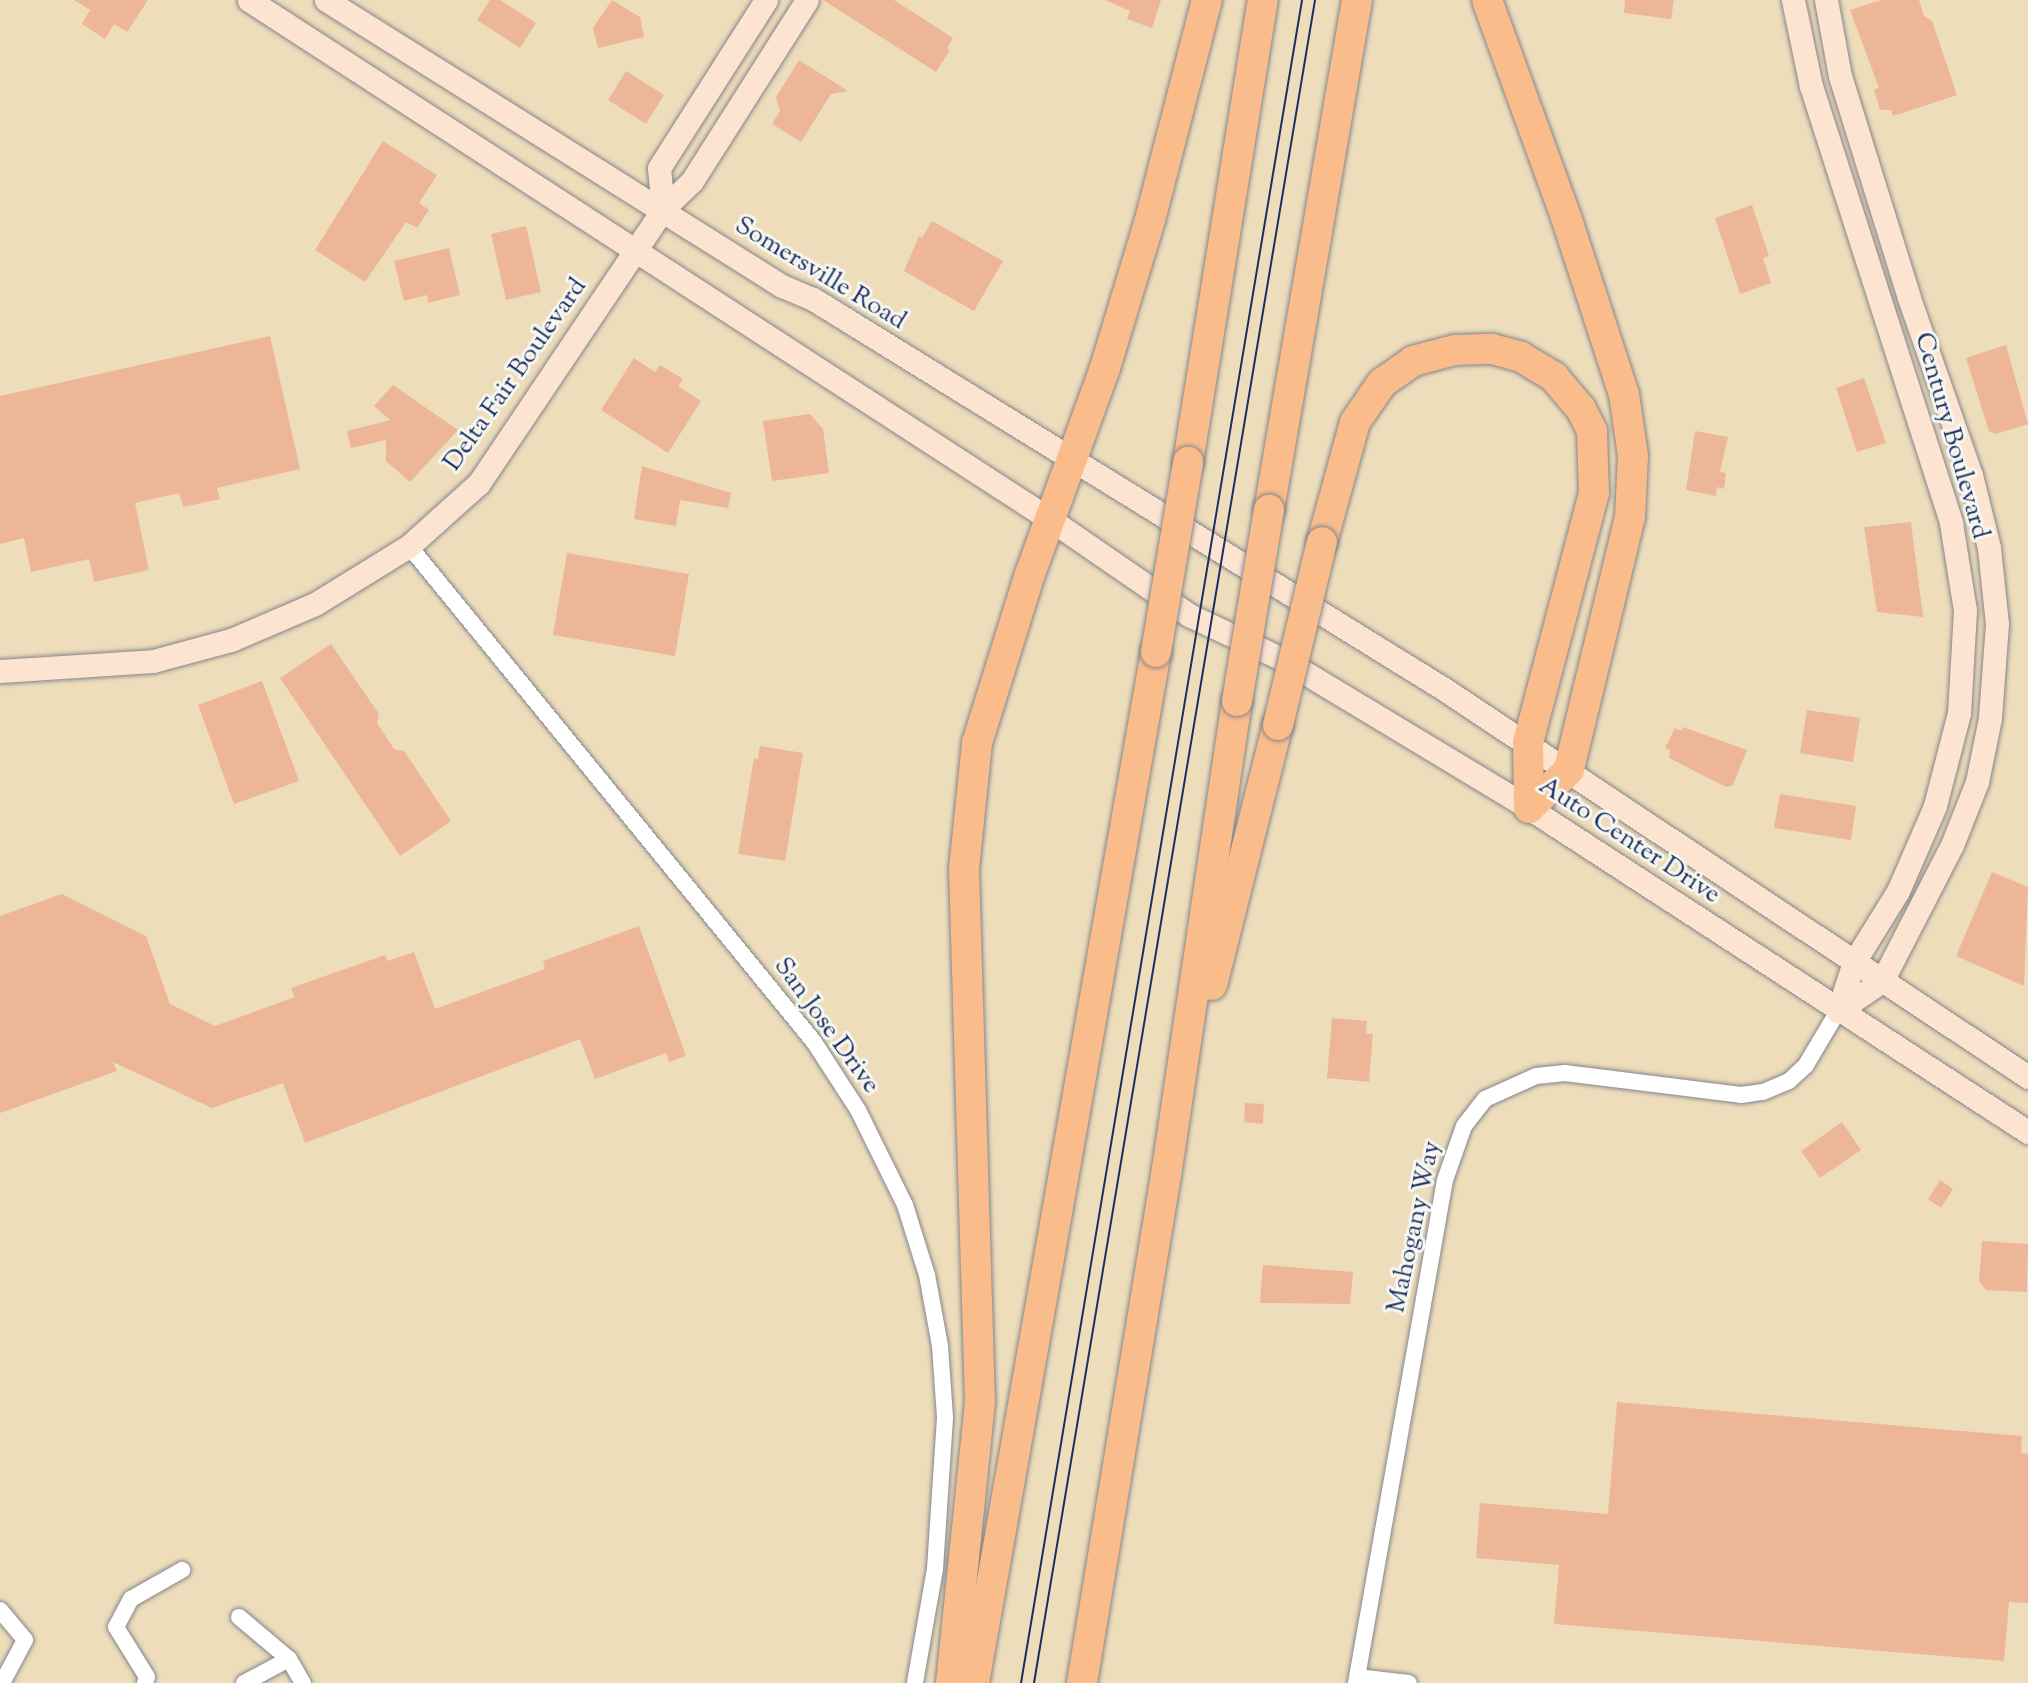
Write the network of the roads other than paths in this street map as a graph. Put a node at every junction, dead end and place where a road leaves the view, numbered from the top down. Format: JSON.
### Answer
{"nodes":[{"id":1,"x":249,"y":0,"type":"edge"},
{"id":2,"x":326,"y":0,"type":"edge"},
{"id":3,"x":766,"y":0,"type":"edge"},
{"id":4,"x":807,"y":0,"type":"edge"},
{"id":5,"x":1207,"y":0,"type":"edge"},
{"id":6,"x":1263,"y":0,"type":"edge"},
{"id":7,"x":1357,"y":0,"type":"edge"},
{"id":8,"x":1487,"y":0,"type":"edge"},
{"id":9,"x":1793,"y":0,"type":"edge"},
{"id":10,"x":1826,"y":0,"type":"edge"},
{"id":11,"x":663,"y":209,"type":"junction"},
{"id":12,"x":637,"y":249,"type":"junction"},
{"id":13,"x":1073,"y":460,"type":"junction"},
{"id":14,"x":1051,"y":520,"type":"junction"},
{"id":15,"x":409,"y":545,"type":"junction"},
{"id":16,"x":1286,"y":592,"type":"joint"},
{"id":17,"x":0,"y":671,"type":"edge"},
{"id":18,"x":1528,"y":742,"type":"junction"},
{"id":19,"x":1569,"y":770,"type":"junction"},
{"id":20,"x":1529,"y":808,"type":"junction"},
{"id":21,"x":1854,"y":962,"type":"junction"},
{"id":22,"x":1882,"y":981,"type":"junction"},
{"id":23,"x":1838,"y":1011,"type":"junction"},
{"id":24,"x":2028,"y":1077,"type":"edge"},
{"id":25,"x":2028,"y":1132,"type":"edge"},
{"id":26,"x":1167,"y":1169,"type":"junction"},
{"id":27,"x":182,"y":1570,"type":"dead end"},
{"id":28,"x":0,"y":1610,"type":"edge"},
{"id":29,"x":239,"y":1617,"type":"dead end"},
{"id":30,"x":289,"y":1659,"type":"junction"},
{"id":31,"x":1357,"y":1680,"type":"edge"},
{"id":32,"x":2,"y":1683,"type":"edge"},
{"id":33,"x":145,"y":1683,"type":"edge"},
{"id":34,"x":244,"y":1683,"type":"edge"},
{"id":35,"x":303,"y":1683,"type":"edge"},
{"id":36,"x":915,"y":1683,"type":"edge"},
{"id":37,"x":951,"y":1683,"type":"edge"},
{"id":38,"x":974,"y":1683,"type":"edge"},
{"id":39,"x":1082,"y":1683,"type":"edge"},
{"id":40,"x":1409,"y":1683,"type":"edge"}],
"edges":[{"from":1,"to":12,"type":"main road"},
{"from":2,"to":11,"type":"main road","name":"Somersville Road"},
{"from":3,"to":11,"type":"main road"},
{"from":4,"to":11,"type":"main road","name":"Delta Fair Boulevard"},
{"from":5,"to":13,"type":"highway"},
{"from":6,"to":38,"type":"highway","bridge":true},
{"from":7,"to":26,"type":"highway","bridge":true},
{"from":8,"to":19,"type":"highway"},
{"from":9,"to":21,"type":"main road","name":"Century Boulevard"},
{"from":10,"to":22,"type":"main road","name":"Century Boulevard"},
{"from":11,"to":12,"type":"main road","name":"Delta Fair Boulevard"},
{"from":11,"to":13,"type":"main road","name":"Somersville Road"},
{"from":12,"to":14,"type":"main road"},
{"from":12,"to":15,"type":"main road","name":"Delta Fair Boulevard"},
{"from":13,"to":14,"type":"highway"},
{"from":13,"to":16,"type":"main road","name":"Somersville Road"},
{"from":14,"to":20,"type":"main road","name":"Auto Center Drive"},
{"from":14,"to":37,"type":"highway"},
{"from":15,"to":17,"type":"main road","name":"Delta Fair Boulevard"},
{"from":15,"to":36,"type":"street","name":"San Jose Drive"},
{"from":16,"to":18,"type":"main road","name":"Auto Center Drive"},
{"from":18,"to":19,"type":"main road","name":"Auto Center Drive"},
{"from":18,"to":20,"type":"highway"},
{"from":18,"to":26,"type":"highway","bridge":true},
{"from":19,"to":20,"type":"highway"},
{"from":19,"to":21,"type":"main road","name":"Auto Center Drive"},
{"from":20,"to":23,"type":"main road","name":"Auto Center Drive"},
{"from":21,"to":22,"type":"main road","name":"Auto Center Drive"},
{"from":21,"to":23,"type":"main road","name":"Century Boulevard"},
{"from":22,"to":23,"type":"main road","name":"Century Boulevard"},
{"from":22,"to":24,"type":"main road","name":"Auto Center Drive"},
{"from":23,"to":25,"type":"main road","name":"Auto Center Drive"},
{"from":23,"to":31,"type":"street","name":"Mahogany Way"},
{"from":26,"to":39,"type":"highway"},
{"from":27,"to":33,"type":"street"},
{"from":28,"to":32,"type":"street"},
{"from":29,"to":30,"type":"street"},
{"from":30,"to":34,"type":"street"},
{"from":30,"to":35,"type":"street"},
{"from":31,"to":40,"type":"street"}]}
